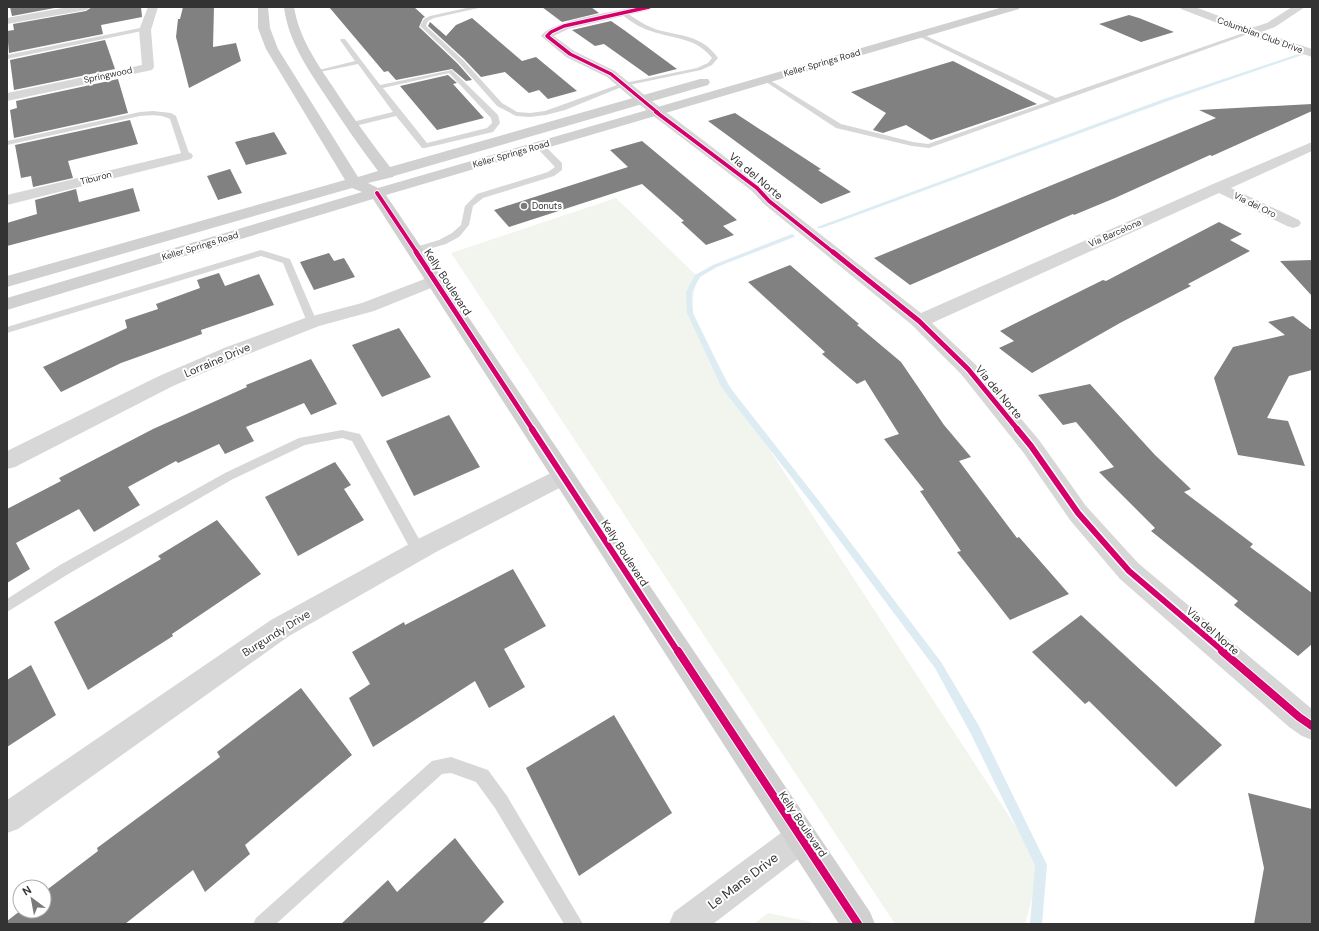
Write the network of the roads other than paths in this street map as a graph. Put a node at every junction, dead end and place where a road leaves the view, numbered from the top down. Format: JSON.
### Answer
{"nodes":[{"id":1,"x":86,"y":7,"type":"edge"},
{"id":2,"x":153,"y":7,"type":"edge"},
{"id":3,"x":263,"y":7,"type":"edge"},
{"id":4,"x":289,"y":7,"type":"edge"},
{"id":5,"x":480,"y":7,"type":"edge"},
{"id":6,"x":649,"y":7,"type":"edge"},
{"id":7,"x":1015,"y":7,"type":"edge"},
{"id":8,"x":1185,"y":7,"type":"edge"},
{"id":9,"x":1300,"y":7,"type":"edge"},
{"id":10,"x":623,"y":13,"type":"junction"},
{"id":11,"x":1256,"y":20,"type":"dead end"},
{"id":12,"x":7,"y":21,"type":"edge"},
{"id":13,"x":1271,"y":25,"type":"junction"},
{"id":14,"x":145,"y":29,"type":"junction"},
{"id":15,"x":907,"y":29,"type":"dead end"},
{"id":16,"x":1284,"y":29,"type":"dead end"},
{"id":17,"x":1251,"y":32,"type":"junction"},
{"id":18,"x":920,"y":35,"type":"junction"},
{"id":19,"x":342,"y":40,"type":"dead end"},
{"id":20,"x":1312,"y":53,"type":"edge"},
{"id":21,"x":7,"y":56,"type":"edge"},
{"id":22,"x":359,"y":62,"type":"junction"},
{"id":23,"x":317,"y":72,"type":"junction"},
{"id":24,"x":290,"y":78,"type":"junction"},
{"id":25,"x":715,"y":79,"type":"dead end"},
{"id":26,"x":766,"y":80,"type":"junction"},
{"id":27,"x":624,"y":84,"type":"junction"},
{"id":28,"x":379,"y":88,"type":"junction"},
{"id":29,"x":7,"y":97,"type":"edge"},
{"id":30,"x":1056,"y":101,"type":"junction"},
{"id":31,"x":650,"y":105,"type":"junction"},
{"id":32,"x":398,"y":113,"type":"junction"},
{"id":33,"x":351,"y":125,"type":"junction"},
{"id":34,"x":490,"y":130,"type":"junction"},
{"id":35,"x":500,"y":141,"type":"junction"},
{"id":36,"x":7,"y":143,"type":"edge"},
{"id":37,"x":540,"y":146,"type":"junction"},
{"id":38,"x":1312,"y":146,"type":"edge"},
{"id":39,"x":186,"y":156,"type":"joint"},
{"id":40,"x":388,"y":174,"type":"junction"},
{"id":41,"x":354,"y":183,"type":"junction"},
{"id":42,"x":1218,"y":187,"type":"junction"},
{"id":43,"x":377,"y":193,"type":"junction"},
{"id":44,"x":7,"y":200,"type":"edge"},
{"id":45,"x":1293,"y":223,"type":"dead end"},
{"id":46,"x":415,"y":250,"type":"junction"},
{"id":47,"x":435,"y":280,"type":"junction"},
{"id":48,"x":7,"y":282,"type":"edge"},
{"id":49,"x":7,"y":304,"type":"edge"},
{"id":50,"x":919,"y":321,"type":"junction"},
{"id":51,"x":312,"y":322,"type":"junction"},
{"id":52,"x":7,"y":330,"type":"edge"},
{"id":53,"x":7,"y":461,"type":"edge"},
{"id":54,"x":563,"y":476,"type":"junction"},
{"id":55,"x":418,"y":550,"type":"junction"},
{"id":56,"x":7,"y":606,"type":"edge"},
{"id":57,"x":1312,"y":726,"type":"edge"},
{"id":58,"x":7,"y":818,"type":"edge"},
{"id":59,"x":800,"y":838,"type":"junction"},
{"id":60,"x":262,"y":924,"type":"edge"},
{"id":61,"x":574,"y":924,"type":"edge"},
{"id":62,"x":686,"y":924,"type":"edge"},
{"id":63,"x":858,"y":924,"type":"edge"}],
"edges":[{"from":1,"to":12,"type":"street"},
{"from":2,"to":14,"type":"street","name":"Springwood"},
{"from":3,"to":24,"type":"main road"},
{"from":4,"to":23,"type":"main road"},
{"from":5,"to":27,"type":"lane"},
{"from":6,"to":10,"type":"street"},
{"from":7,"to":18,"type":"main road","name":"Keller Springs Road"},
{"from":8,"to":17,"type":"street","name":"Columbian Club Drive"},
{"from":9,"to":13,"type":"street"},
{"from":10,"to":27,"type":"street","name":"Via del Norte"},
{"from":10,"to":27,"type":"lane"},
{"from":11,"to":13,"type":"street","name":"Columbian Club Drive"},
{"from":13,"to":16,"type":"street","name":"Columbian Club Drive"},
{"from":13,"to":17,"type":"street"},
{"from":14,"to":21,"type":"lane"},
{"from":14,"to":29,"type":"street","name":"Springwood"},
{"from":15,"to":18,"type":"main road"},
{"from":17,"to":20,"type":"street","name":"Columbian Club Drive"},
{"from":17,"to":30,"type":"lane"},
{"from":18,"to":26,"type":"main road","name":"Keller Springs Road"},
{"from":18,"to":30,"type":"lane"},
{"from":19,"to":22,"type":"lane"},
{"from":22,"to":23,"type":"lane"},
{"from":22,"to":28,"type":"lane"},
{"from":23,"to":24,"type":"main road"},
{"from":23,"to":33,"type":"main road"},
{"from":24,"to":41,"type":"main road"},
{"from":25,"to":31,"type":"main road","name":"Keller Springs Road"},
{"from":26,"to":30,"type":"lane"},
{"from":26,"to":31,"type":"main road","name":"Keller Springs Road"},
{"from":27,"to":31,"type":"street","name":"Via del Norte"},
{"from":28,"to":32,"type":"lane"},
{"from":28,"to":34,"type":"lane"},
{"from":31,"to":35,"type":"main road","name":"Keller Springs Road"},
{"from":31,"to":37,"type":"main road","name":"Keller Springs Road"},
{"from":31,"to":50,"type":"street","name":"Via del Norte"},
{"from":32,"to":33,"type":"lane"},
{"from":32,"to":34,"type":"lane"},
{"from":33,"to":40,"type":"main road"},
{"from":34,"to":35,"type":"lane"},
{"from":35,"to":40,"type":"main road","name":"Keller Springs Road"},
{"from":36,"to":39,"type":"lane"},
{"from":37,"to":43,"type":"main road","name":"Keller Springs Road"},
{"from":37,"to":46,"type":"lane"},
{"from":38,"to":42,"type":"street","name":"Via Barcelona"},
{"from":39,"to":44,"type":"street","name":"Tiburon"},
{"from":40,"to":41,"type":"main road","name":"Keller Springs Road"},
{"from":40,"to":43,"type":"main road"},
{"from":41,"to":43,"type":"main road"},
{"from":41,"to":48,"type":"main road","name":"Keller Springs Road"},
{"from":42,"to":45,"type":"street","name":"Via del Oro"},
{"from":42,"to":50,"type":"street","name":"Via Barcelona"},
{"from":43,"to":46,"type":"main road","name":"Kelly Boulevard"},
{"from":43,"to":49,"type":"main road","name":"Keller Springs Road"},
{"from":46,"to":47,"type":"main road","name":"Kelly Boulevard"},
{"from":47,"to":51,"type":"street","name":"Lorraine Drive"},
{"from":47,"to":54,"type":"main road","name":"Kelly Boulevard"},
{"from":50,"to":57,"type":"street","name":"Via del Norte"},
{"from":51,"to":52,"type":"lane"},
{"from":51,"to":53,"type":"street","name":"Lorraine Drive"},
{"from":54,"to":55,"type":"street","name":"Burgundy Drive"},
{"from":54,"to":59,"type":"main road","name":"Kelly Boulevard"},
{"from":55,"to":56,"type":"lane"},
{"from":55,"to":58,"type":"street","name":"Burgundy Drive"},
{"from":59,"to":62,"type":"street","name":"Le Mans Drive"},
{"from":59,"to":63,"type":"main road","name":"Kelly Boulevard"},
{"from":60,"to":61,"type":"lane"}]}
